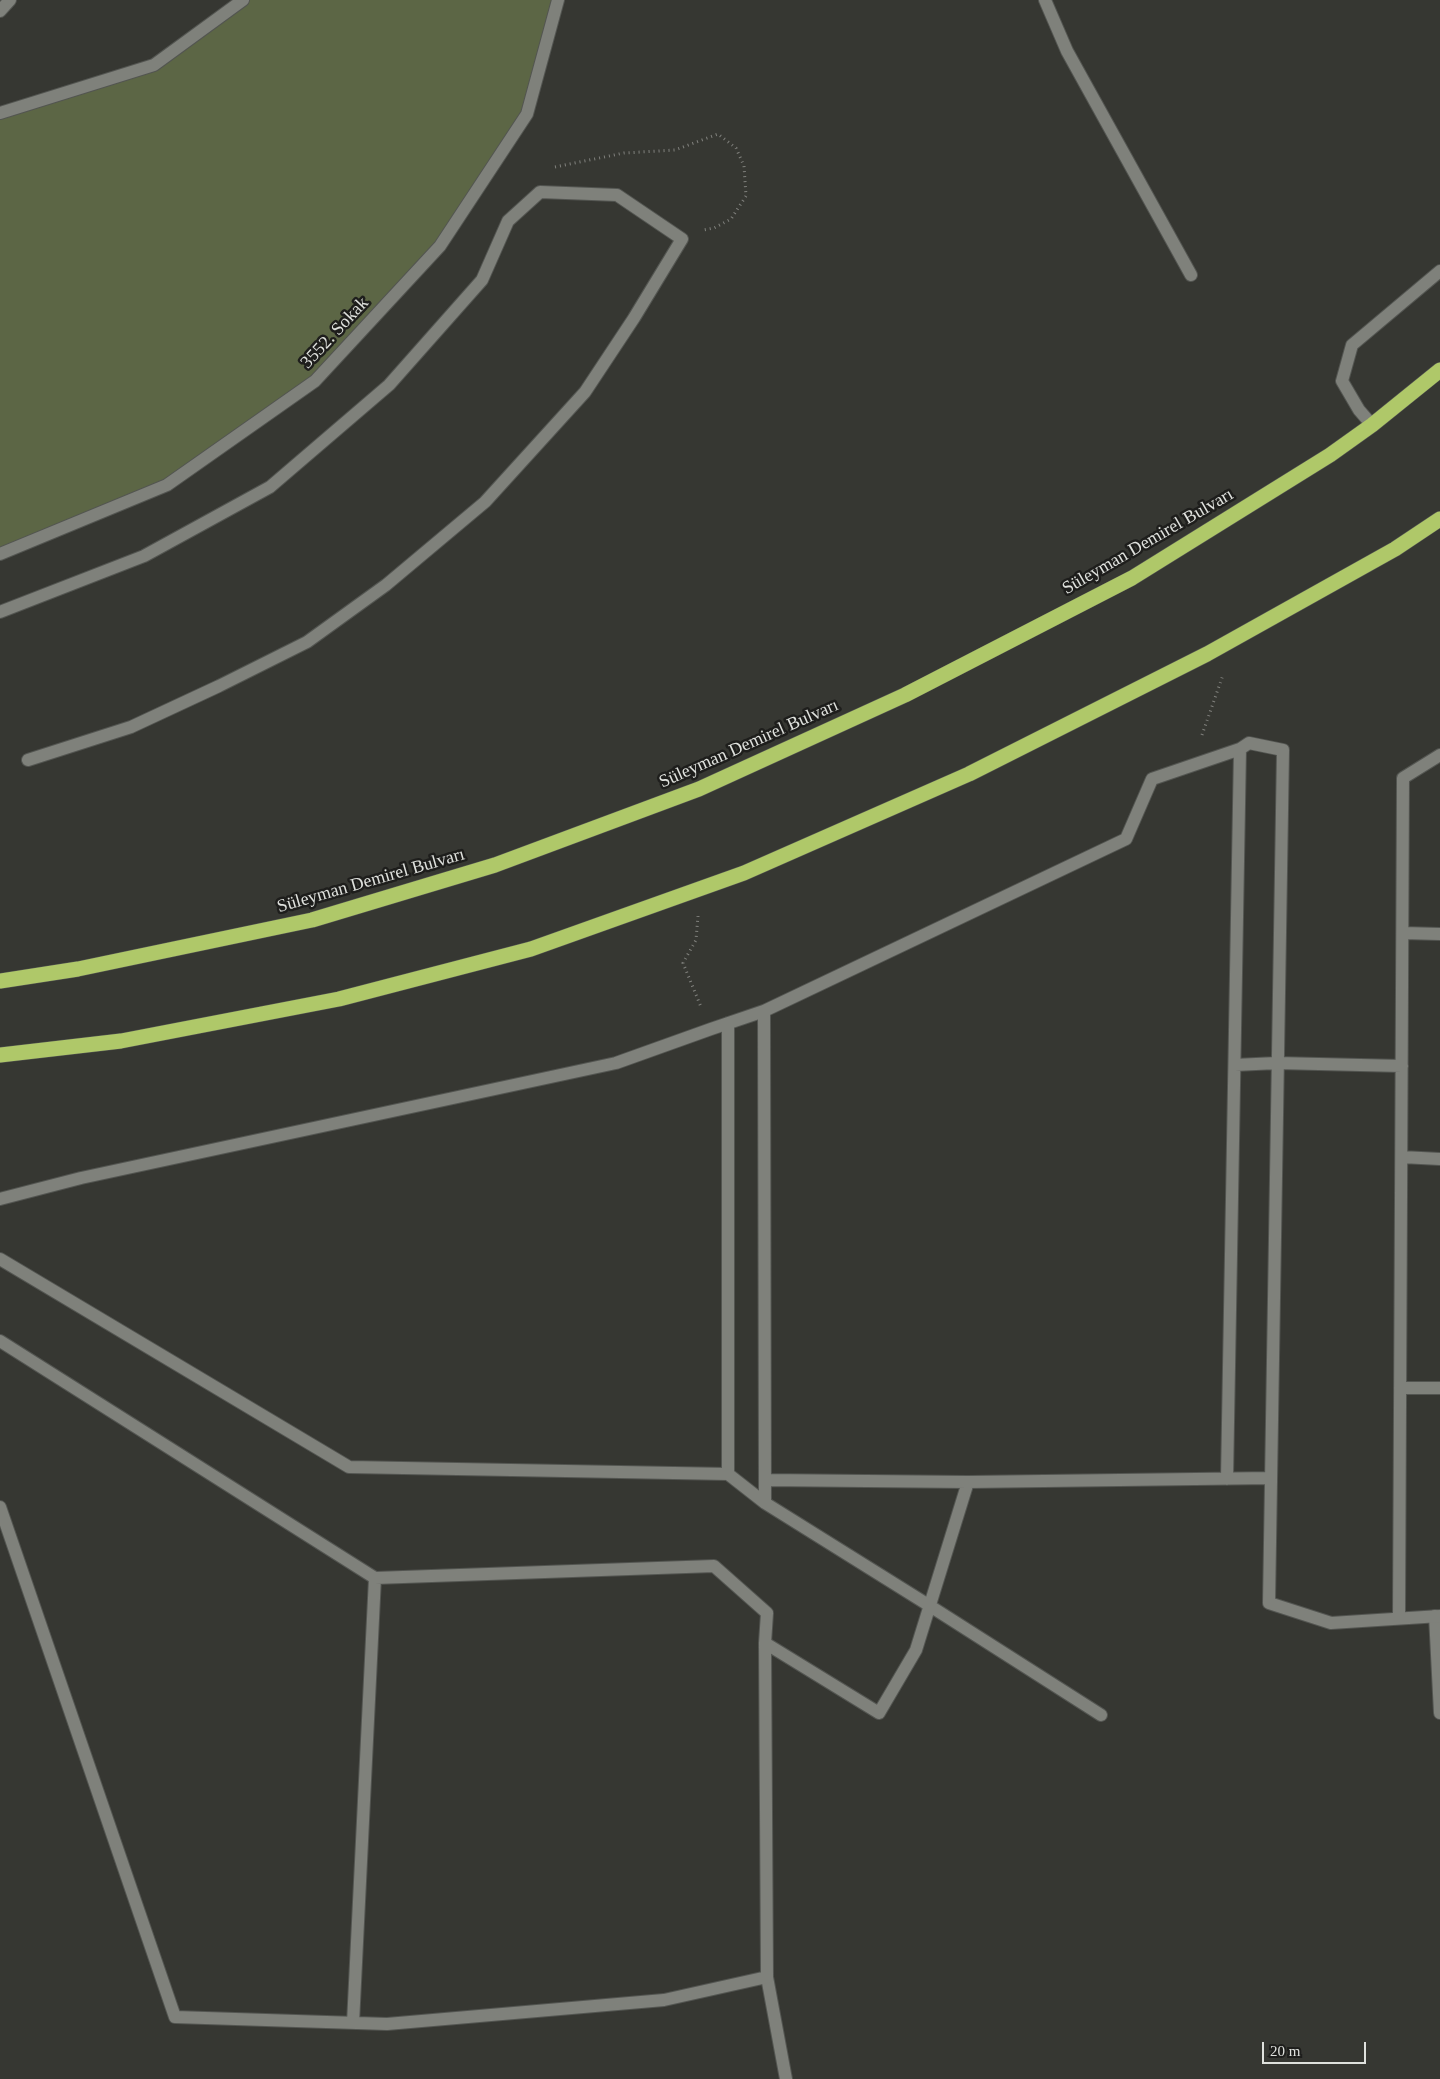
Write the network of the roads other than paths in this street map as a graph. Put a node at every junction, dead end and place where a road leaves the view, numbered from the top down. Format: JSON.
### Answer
{"nodes":[{"id":1,"x":10,"y":0,"type":"edge"},
{"id":2,"x":243,"y":0,"type":"edge"},
{"id":3,"x":558,"y":0,"type":"edge"},
{"id":4,"x":1045,"y":0,"type":"edge"},
{"id":5,"x":0,"y":12,"type":"edge"},
{"id":6,"x":0,"y":113,"type":"edge"},
{"id":7,"x":1440,"y":272,"type":"edge"},
{"id":8,"x":1191,"y":275,"type":"dead end"},
{"id":9,"x":1440,"y":370,"type":"edge"},
{"id":10,"x":1372,"y":425,"type":"junction"},
{"id":11,"x":1440,"y":518,"type":"edge"},
{"id":12,"x":0,"y":554,"type":"edge"},
{"id":13,"x":0,"y":612,"type":"edge"},
{"id":14,"x":1240,"y":749,"type":"junction"},
{"id":15,"x":1440,"y":754,"type":"edge"},
{"id":16,"x":28,"y":760,"type":"dead end"},
{"id":17,"x":1403,"y":933,"type":"junction"},
{"id":18,"x":1440,"y":934,"type":"edge"},
{"id":19,"x":0,"y":981,"type":"edge"},
{"id":20,"x":764,"y":1011,"type":"junction"},
{"id":21,"x":728,"y":1024,"type":"junction"},
{"id":22,"x":0,"y":1055,"type":"edge"},
{"id":23,"x":1277,"y":1063,"type":"junction"},
{"id":24,"x":1234,"y":1065,"type":"junction"},
{"id":25,"x":1402,"y":1066,"type":"junction"},
{"id":26,"x":1402,"y":1157,"type":"junction"},
{"id":27,"x":1440,"y":1159,"type":"edge"},
{"id":28,"x":0,"y":1199,"type":"edge"},
{"id":29,"x":0,"y":1259,"type":"edge"},
{"id":30,"x":0,"y":1341,"type":"edge"},
{"id":31,"x":1400,"y":1388,"type":"junction"},
{"id":32,"x":1440,"y":1388,"type":"edge"},
{"id":33,"x":728,"y":1474,"type":"junction"},
{"id":34,"x":1227,"y":1478,"type":"junction"},
{"id":35,"x":1270,"y":1478,"type":"junction"},
{"id":36,"x":765,"y":1480,"type":"junction"},
{"id":37,"x":968,"y":1482,"type":"junction"},
{"id":38,"x":765,"y":1503,"type":"junction"},
{"id":39,"x":0,"y":1507,"type":"edge"},
{"id":40,"x":375,"y":1578,"type":"junction"},
{"id":41,"x":930,"y":1606,"type":"junction"},
{"id":42,"x":1437,"y":1616,"type":"edge"},
{"id":43,"x":1398,"y":1618,"type":"junction"},
{"id":44,"x":765,"y":1643,"type":"junction"},
{"id":45,"x":1440,"y":1713,"type":"edge"},
{"id":46,"x":1100,"y":1715,"type":"dead end"},
{"id":47,"x":766,"y":1977,"type":"junction"},
{"id":48,"x":353,"y":2023,"type":"junction"},
{"id":49,"x":786,"y":2079,"type":"edge"}],
"edges":[{"from":1,"to":5,"type":"street"},
{"from":2,"to":6,"type":"street"},
{"from":3,"to":12,"type":"street","name":"3552. Sokak"},
{"from":4,"to":8,"type":"street"},
{"from":7,"to":10,"type":"street"},
{"from":9,"to":10,"type":"highway","name":"Süleyman Demirel Bulvarı"},
{"from":10,"to":19,"type":"highway","name":"Süleyman Demirel Bulvarı"},
{"from":11,"to":22,"type":"highway"},
{"from":13,"to":16,"type":"street"},
{"from":14,"to":20,"type":"street"},
{"from":14,"to":23,"type":"street"},
{"from":14,"to":24,"type":"street"},
{"from":15,"to":17,"type":"street"},
{"from":17,"to":18,"type":"street"},
{"from":17,"to":25,"type":"street"},
{"from":20,"to":21,"type":"street"},
{"from":20,"to":36,"type":"street"},
{"from":21,"to":28,"type":"street"},
{"from":21,"to":33,"type":"street"},
{"from":23,"to":24,"type":"street"},
{"from":23,"to":25,"type":"street"},
{"from":23,"to":35,"type":"street"},
{"from":24,"to":34,"type":"street"},
{"from":25,"to":26,"type":"street"},
{"from":26,"to":27,"type":"street"},
{"from":26,"to":31,"type":"street"},
{"from":29,"to":33,"type":"street"},
{"from":30,"to":40,"type":"street"},
{"from":31,"to":32,"type":"street"},
{"from":31,"to":43,"type":"street"},
{"from":33,"to":38,"type":"street"},
{"from":34,"to":35,"type":"street"},
{"from":34,"to":37,"type":"street"},
{"from":35,"to":43,"type":"street"},
{"from":36,"to":37,"type":"street"},
{"from":36,"to":38,"type":"street"},
{"from":37,"to":41,"type":"street"},
{"from":38,"to":41,"type":"street"},
{"from":39,"to":48,"type":"street"},
{"from":40,"to":44,"type":"street"},
{"from":40,"to":48,"type":"street"},
{"from":41,"to":44,"type":"street"},
{"from":41,"to":46,"type":"street"},
{"from":42,"to":43,"type":"street"},
{"from":42,"to":45,"type":"street"},
{"from":44,"to":47,"type":"street"},
{"from":47,"to":48,"type":"street"},
{"from":47,"to":49,"type":"street"}]}
